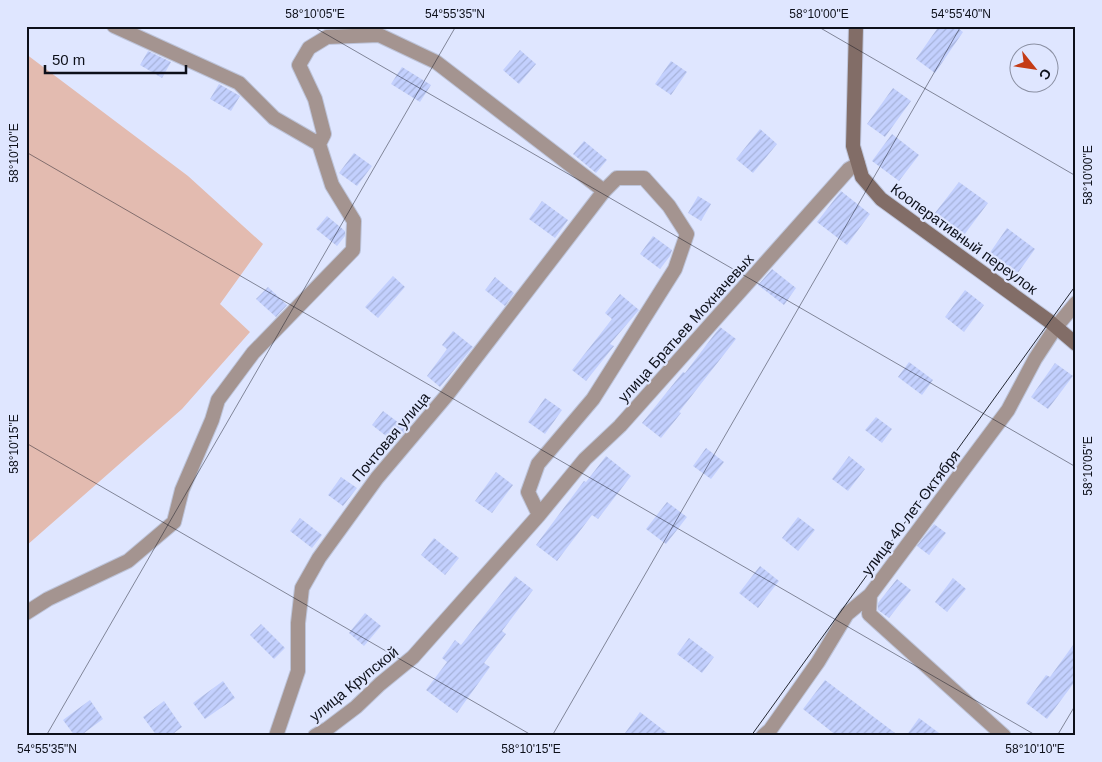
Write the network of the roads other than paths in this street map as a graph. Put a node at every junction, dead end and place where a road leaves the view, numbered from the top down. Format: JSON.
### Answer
{"nodes":[{"id":1,"x":114,"y":26,"type":"edge"},
{"id":2,"x":366,"y":26,"type":"edge"},
{"id":3,"x":856,"y":26,"type":"edge"},
{"id":4,"x":379,"y":35,"type":"junction"},
{"id":5,"x":319,"y":144,"type":"junction"},
{"id":6,"x":858,"y":164,"type":"junction"},
{"id":7,"x":604,"y":191,"type":"junction"},
{"id":8,"x":1076,"y":303,"type":"edge"},
{"id":9,"x":1056,"y":328,"type":"junction"},
{"id":10,"x":1076,"y":344,"type":"edge"},
{"id":11,"x":539,"y":515,"type":"junction"},
{"id":12,"x":870,"y":594,"type":"junction"},
{"id":13,"x":26,"y":613,"type":"edge"},
{"id":14,"x":413,"y":657,"type":"joint"},
{"id":15,"x":276,"y":736,"type":"edge"},
{"id":16,"x":315,"y":736,"type":"edge"},
{"id":17,"x":763,"y":736,"type":"edge"},
{"id":18,"x":1004,"y":736,"type":"edge"}],
"edges":[{"from":1,"to":5,"type":"street"},
{"from":2,"to":4,"type":"street"},
{"from":3,"to":6,"type":"main road","name":"Кооперативный переулок"},
{"from":4,"to":5,"type":"street"},
{"from":4,"to":7,"type":"street"},
{"from":5,"to":13,"type":"street"},
{"from":6,"to":9,"type":"main road","name":"Кооперативный переулок"},
{"from":6,"to":11,"type":"street","name":"улица Братьев Мохначевых"},
{"from":7,"to":11,"type":"street","name":"Почтовая улица"},
{"from":7,"to":15,"type":"street","name":"Почтовая улица"},
{"from":8,"to":9,"type":"street","name":"улица 40 лет Октября"},
{"from":9,"to":10,"type":"main road","name":"Кооперативный переулок"},
{"from":9,"to":12,"type":"street","name":"улица 40 лет Октября"},
{"from":11,"to":14,"type":"street","name":"улица Братьев Мохначевых"},
{"from":12,"to":17,"type":"street","name":"улица 40 лет Октября"},
{"from":12,"to":18,"type":"street"},
{"from":14,"to":16,"type":"street","name":"улица Крупской"}]}
